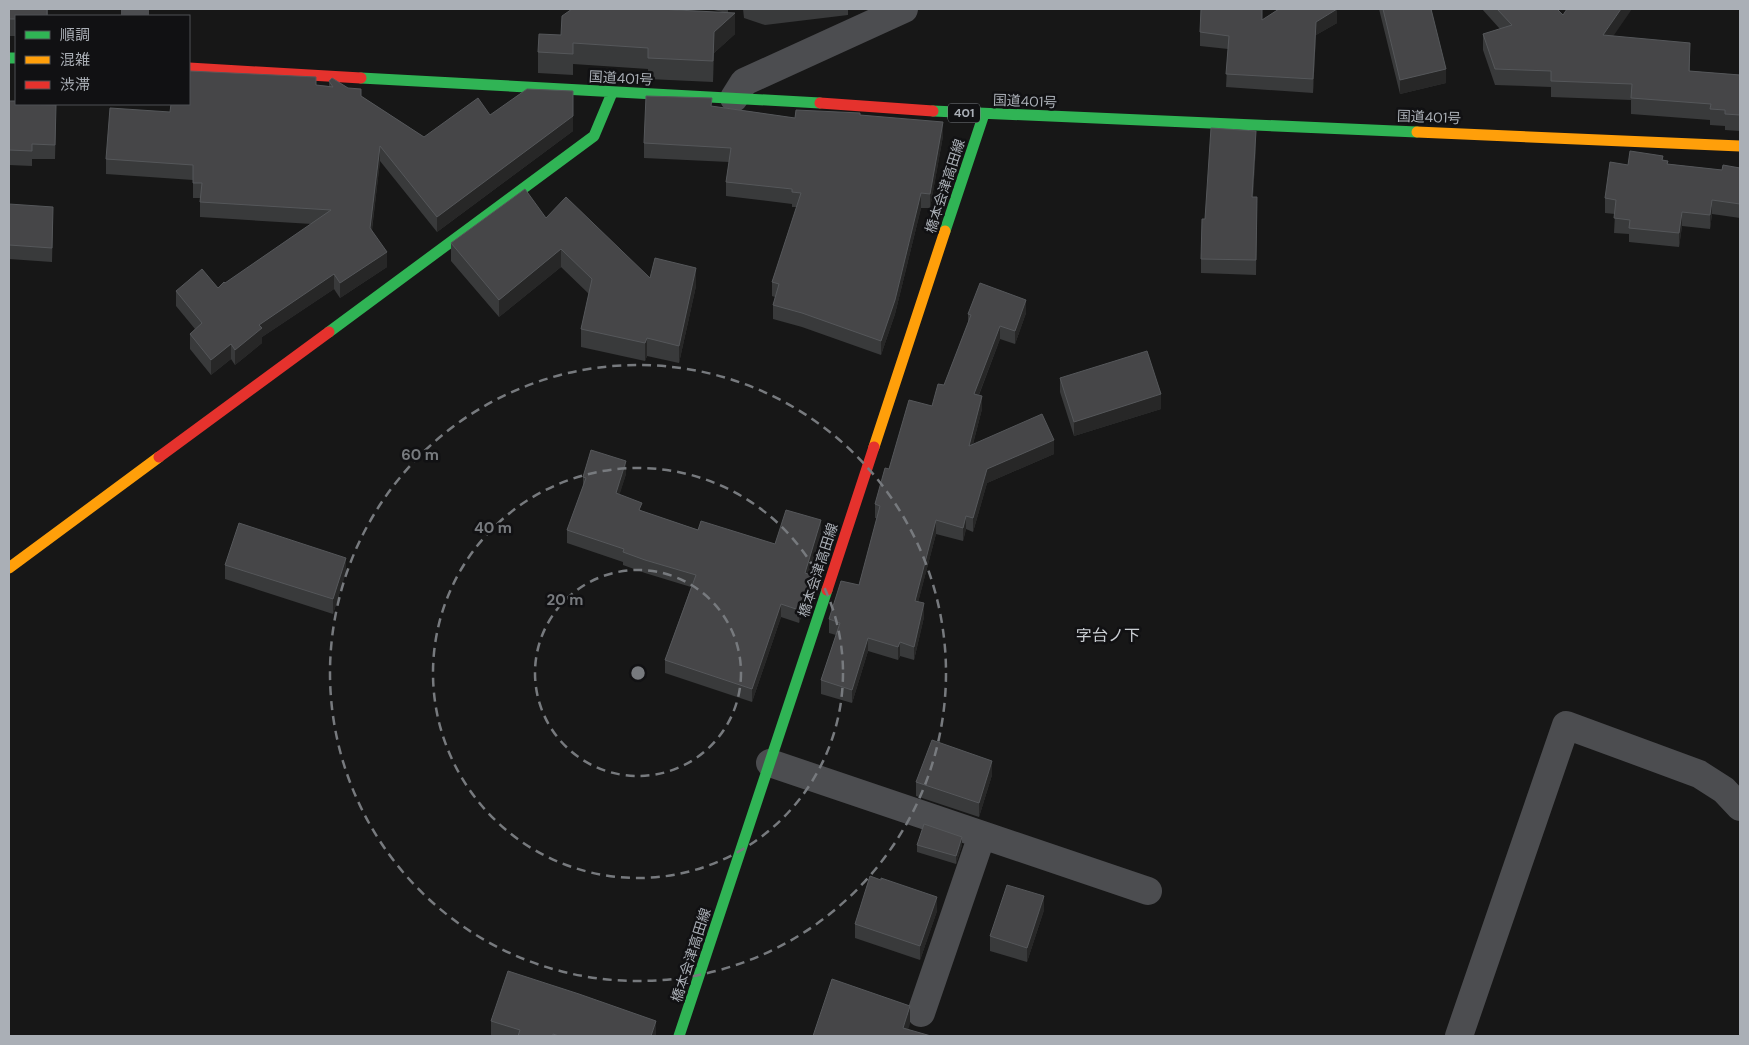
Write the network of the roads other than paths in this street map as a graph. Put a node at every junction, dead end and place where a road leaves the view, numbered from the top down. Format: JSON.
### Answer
{"nodes":[{"id":1,"x":904,"y":9,"type":"edge"},
{"id":2,"x":190,"y":68,"type":"edge"},
{"id":3,"x":612,"y":93,"type":"junction"},
{"id":4,"x":734,"y":98,"type":"junction"},
{"id":5,"x":984,"y":114,"type":"junction"},
{"id":6,"x":1740,"y":146,"type":"edge"},
{"id":7,"x":9,"y":568,"type":"edge"},
{"id":8,"x":770,"y":763,"type":"junction"},
{"id":9,"x":1740,"y":807,"type":"edge"},
{"id":10,"x":982,"y":835,"type":"junction"},
{"id":11,"x":1148,"y":891,"type":"dead end"},
{"id":12,"x":921,"y":1013,"type":"dead end"},
{"id":13,"x":680,"y":1036,"type":"edge"},
{"id":14,"x":1459,"y":1036,"type":"edge"}],
"edges":[{"from":1,"to":4,"type":"street"},
{"from":2,"to":3,"type":"main road","name":"国道401号","number":"401"},
{"from":3,"to":4,"type":"main road","name":"国道401号","number":"401"},
{"from":3,"to":7,"type":"main road"},
{"from":4,"to":5,"type":"main road","name":"国道401号","number":"401"},
{"from":5,"to":6,"type":"main road","name":"国道401号","number":"401"},
{"from":5,"to":8,"type":"main road","name":"橋本会津高田線"},
{"from":8,"to":10,"type":"street"},
{"from":8,"to":13,"type":"main road","name":"橋本会津高田線"},
{"from":9,"to":14,"type":"street"},
{"from":10,"to":11,"type":"street"},
{"from":10,"to":12,"type":"street"}]}
